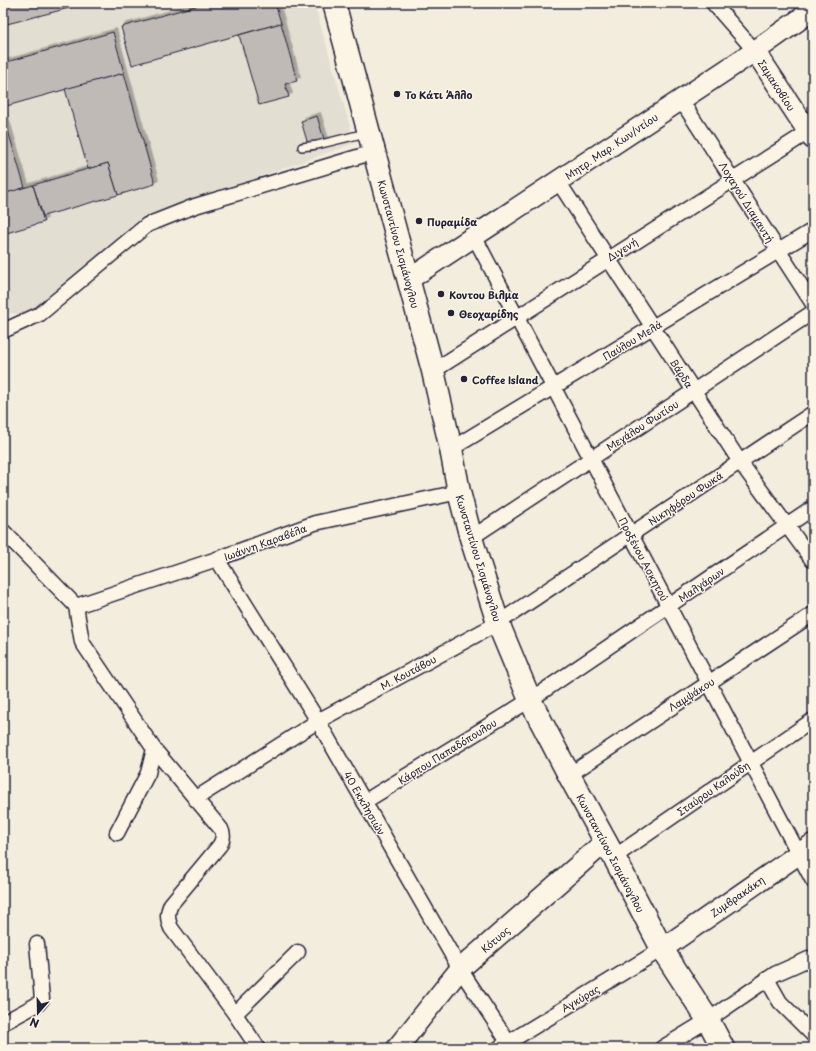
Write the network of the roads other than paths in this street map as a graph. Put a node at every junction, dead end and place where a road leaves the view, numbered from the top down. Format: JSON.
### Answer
{"nodes":[{"id":1,"x":334,"y":3,"type":"edge"},
{"id":2,"x":713,"y":3,"type":"edge"},
{"id":3,"x":813,"y":10,"type":"edge"},
{"id":4,"x":755,"y":51,"type":"junction"},
{"id":5,"x":681,"y":100,"type":"junction"},
{"id":6,"x":811,"y":134,"type":"edge"},
{"id":7,"x":371,"y":142,"type":"junction"},
{"id":8,"x":302,"y":147,"type":"dead end"},
{"id":9,"x":733,"y":180,"type":"junction"},
{"id":10,"x":558,"y":182,"type":"junction"},
{"id":11,"x":813,"y":230,"type":"edge"},
{"id":12,"x":474,"y":236,"type":"junction"},
{"id":13,"x":778,"y":251,"type":"junction"},
{"id":14,"x":608,"y":259,"type":"junction"},
{"id":15,"x":408,"y":280,"type":"junction"},
{"id":16,"x":813,"y":304,"type":"edge"},
{"id":17,"x":813,"y":312,"type":"edge"},
{"id":18,"x":517,"y":317,"type":"junction"},
{"id":19,"x":652,"y":327,"type":"junction"},
{"id":20,"x":3,"y":331,"type":"edge"},
{"id":21,"x":432,"y":371,"type":"junction"},
{"id":22,"x":554,"y":387,"type":"junction"},
{"id":23,"x":693,"y":391,"type":"junction"},
{"id":24,"x":813,"y":413,"type":"edge"},
{"id":25,"x":451,"y":449,"type":"junction"},
{"id":26,"x":591,"y":458,"type":"junction"},
{"id":27,"x":740,"y":462,"type":"junction"},
{"id":28,"x":459,"y":492,"type":"junction"},
{"id":29,"x":813,"y":508,"type":"edge"},
{"id":30,"x":787,"y":526,"type":"junction"},
{"id":31,"x":3,"y":531,"type":"edge"},
{"id":32,"x":631,"y":535,"type":"junction"},
{"id":33,"x":471,"y":538,"type":"junction"},
{"id":34,"x":217,"y":559,"type":"junction"},
{"id":35,"x":813,"y":561,"type":"edge"},
{"id":36,"x":76,"y":606,"type":"junction"},
{"id":37,"x":668,"y":606,"type":"junction"},
{"id":38,"x":813,"y":614,"type":"edge"},
{"id":39,"x":498,"y":624,"type":"junction"},
{"id":40,"x":708,"y":683,"type":"junction"},
{"id":41,"x":530,"y":700,"type":"junction"},
{"id":42,"x":813,"y":720,"type":"edge"},
{"id":43,"x":318,"y":721,"type":"junction"},
{"id":44,"x":154,"y":749,"type":"junction"},
{"id":45,"x":750,"y":762,"type":"junction"},
{"id":46,"x":569,"y":775,"type":"junction"},
{"id":47,"x":195,"y":799,"type":"junction"},
{"id":48,"x":364,"y":802,"type":"junction"},
{"id":49,"x":117,"y":833,"type":"dead end"},
{"id":50,"x":806,"y":848,"type":"edge"},
{"id":51,"x":610,"y":849,"type":"junction"},
{"id":52,"x":813,"y":881,"type":"edge"},
{"id":53,"x":37,"y":944,"type":"dead end"},
{"id":54,"x":662,"y":949,"type":"junction"},
{"id":55,"x":298,"y":952,"type":"dead end"},
{"id":56,"x":813,"y":957,"type":"edge"},
{"id":57,"x":460,"y":969,"type":"junction"},
{"id":58,"x":767,"y":979,"type":"junction"},
{"id":59,"x":235,"y":1014,"type":"junction"},
{"id":60,"x":708,"y":1020,"type":"junction"},
{"id":61,"x":3,"y":1023,"type":"edge"},
{"id":62,"x":813,"y":1035,"type":"edge"},
{"id":63,"x":506,"y":1046,"type":"edge"},
{"id":64,"x":258,"y":1048,"type":"edge"},
{"id":65,"x":397,"y":1048,"type":"edge"},
{"id":66,"x":662,"y":1048,"type":"edge"},
{"id":67,"x":723,"y":1048,"type":"edge"}],
"edges":[{"from":1,"to":7,"type":"main road","name":"Κωνσταντίνου Σισμάνογλου"},
{"from":2,"to":4,"type":"street"},
{"from":3,"to":4,"type":"street","name":"Μητρ. Μαρ. Κων/ντίου"},
{"from":4,"to":5,"type":"street","name":"Μητρ. Μαρ. Κων/ντίου"},
{"from":4,"to":6,"type":"street","name":"Σαμακοβίου"},
{"from":5,"to":9,"type":"street","name":"Λοχαγού Διαμαντή"},
{"from":5,"to":10,"type":"street","name":"Μητρ. Μαρ. Κων/ντίου"},
{"from":6,"to":9,"type":"street","name":"Διγενή"},
{"from":7,"to":8,"type":"lane"},
{"from":7,"to":15,"type":"main road","name":"Κωνσταντίνου Σισμάνογλου"},
{"from":7,"to":20,"type":"street"},
{"from":9,"to":13,"type":"street","name":"Λοχαγού Διαμαντή"},
{"from":9,"to":14,"type":"street","name":"Διγενή"},
{"from":10,"to":12,"type":"street","name":"Μητρ. Μαρ. Κων/ντίου"},
{"from":10,"to":14,"type":"street","name":"Βάρδα"},
{"from":11,"to":13,"type":"street","name":"Παύλου Μελά"},
{"from":12,"to":15,"type":"street","name":"Μητρ. Μαρ. Κων/ντίου"},
{"from":12,"to":18,"type":"street","name":"Προξένου Ασκητού"},
{"from":13,"to":16,"type":"street","name":"Λοχαγού Διαμαντή"},
{"from":13,"to":19,"type":"street","name":"Παύλου Μελά"},
{"from":14,"to":18,"type":"street","name":"Διγενή"},
{"from":14,"to":19,"type":"street","name":"Βάρδα"},
{"from":15,"to":21,"type":"main road","name":"Κωνσταντίνου Σισμάνογλου"},
{"from":17,"to":23,"type":"street","name":"Μεγάλου Φωτίου"},
{"from":18,"to":21,"type":"street","name":"Διγενή"},
{"from":18,"to":22,"type":"street","name":"Προξένου Ασκητού"},
{"from":19,"to":22,"type":"street","name":"Παύλου Μελά"},
{"from":19,"to":23,"type":"street","name":"Βάρδα"},
{"from":21,"to":25,"type":"main road","name":"Κωνσταντίνου Σισμάνογλου"},
{"from":22,"to":25,"type":"street","name":"Παύλου Μελά"},
{"from":22,"to":26,"type":"street","name":"Προξένου Ασκητού"},
{"from":23,"to":26,"type":"street","name":"Μεγάλου Φωτίου"},
{"from":23,"to":27,"type":"street","name":"Βάρδα"},
{"from":24,"to":27,"type":"street","name":"Νικηφόρου Φωκά"},
{"from":25,"to":28,"type":"main road","name":"Κωνσταντίνου Σισμάνογλου"},
{"from":26,"to":32,"type":"street","name":"Προξένου Ασκητού"},
{"from":26,"to":33,"type":"street","name":"Μεγάλου Φωτίου"},
{"from":27,"to":30,"type":"street","name":"Βάρδα"},
{"from":27,"to":32,"type":"street","name":"Νικηφόρου Φωκά"},
{"from":28,"to":33,"type":"main road","name":"Κωνσταντίνου Σισμάνογλου"},
{"from":28,"to":34,"type":"street","name":"Ιωάννη Καραβέλα"},
{"from":29,"to":30,"type":"street","name":"Μαλγάρων"},
{"from":30,"to":35,"type":"street","name":"Βάρδα"},
{"from":30,"to":37,"type":"street","name":"Μαλγάρων"},
{"from":31,"to":36,"type":"street"},
{"from":32,"to":37,"type":"street","name":"Προξένου Ασκητού"},
{"from":32,"to":39,"type":"street","name":"Νικηφόρου Φωκά"},
{"from":33,"to":39,"type":"main road","name":"Κωνσταντίνου Σισμάνογλου"},
{"from":34,"to":36,"type":"street","name":"Ιωάννη Καραβέλα"},
{"from":34,"to":43,"type":"street","name":"40 Εκκλησιών"},
{"from":36,"to":44,"type":"street"},
{"from":37,"to":40,"type":"street","name":"Προξένου Ασκητού"},
{"from":37,"to":41,"type":"street","name":"Μαλγάρων"},
{"from":38,"to":40,"type":"street","name":"Λαμψάκου"},
{"from":39,"to":41,"type":"main road","name":"Κωνσταντίνου Σισμάνογλου"},
{"from":39,"to":43,"type":"street","name":"Μ. Κουτάβου"},
{"from":40,"to":45,"type":"street","name":"Προξένου Ασκητού"},
{"from":40,"to":46,"type":"street","name":"Λαμψάκου"},
{"from":41,"to":46,"type":"main road","name":"Κωνσταντίνου Σισμάνογλου"},
{"from":41,"to":48,"type":"street","name":"Κάρπου Παπαδόπουλου"},
{"from":42,"to":45,"type":"street","name":"Σταύρου Καλούδη"},
{"from":43,"to":47,"type":"street","name":"Μ. Κουτάβου"},
{"from":43,"to":48,"type":"street","name":"40 Εκκλησιών"},
{"from":44,"to":47,"type":"street"},
{"from":44,"to":49,"type":"street"},
{"from":45,"to":50,"type":"street","name":"Προξένου Ασκητού"},
{"from":45,"to":51,"type":"street","name":"Σταύρου Καλούδη"},
{"from":46,"to":51,"type":"main road","name":"Κωνσταντίνου Σισμάνογλου"},
{"from":47,"to":59,"type":"street"},
{"from":48,"to":57,"type":"street","name":"40 Εκκλησιών"},
{"from":50,"to":52,"type":"street","name":"Προξένου Ασκητού"},
{"from":50,"to":54,"type":"street","name":"Ζυμβρακάκη"},
{"from":51,"to":54,"type":"main road","name":"Κωνσταντίνου Σισμάνογλου"},
{"from":51,"to":57,"type":"street","name":"Κότυος"},
{"from":53,"to":61,"type":"street"},
{"from":54,"to":60,"type":"main road","name":"Κωνσταντίνου Σισμάνογλου"},
{"from":54,"to":63,"type":"street","name":"Αγκύρας"},
{"from":55,"to":59,"type":"street"},
{"from":56,"to":58,"type":"street"},
{"from":57,"to":63,"type":"street","name":"40 Εκκλησιών"},
{"from":57,"to":65,"type":"street","name":"Κότυος"},
{"from":58,"to":60,"type":"street"},
{"from":58,"to":62,"type":"street"},
{"from":59,"to":64,"type":"street"},
{"from":60,"to":66,"type":"street"},
{"from":60,"to":67,"type":"main road","name":"Κωνσταντίνου Σισμάνογλου"}]}
